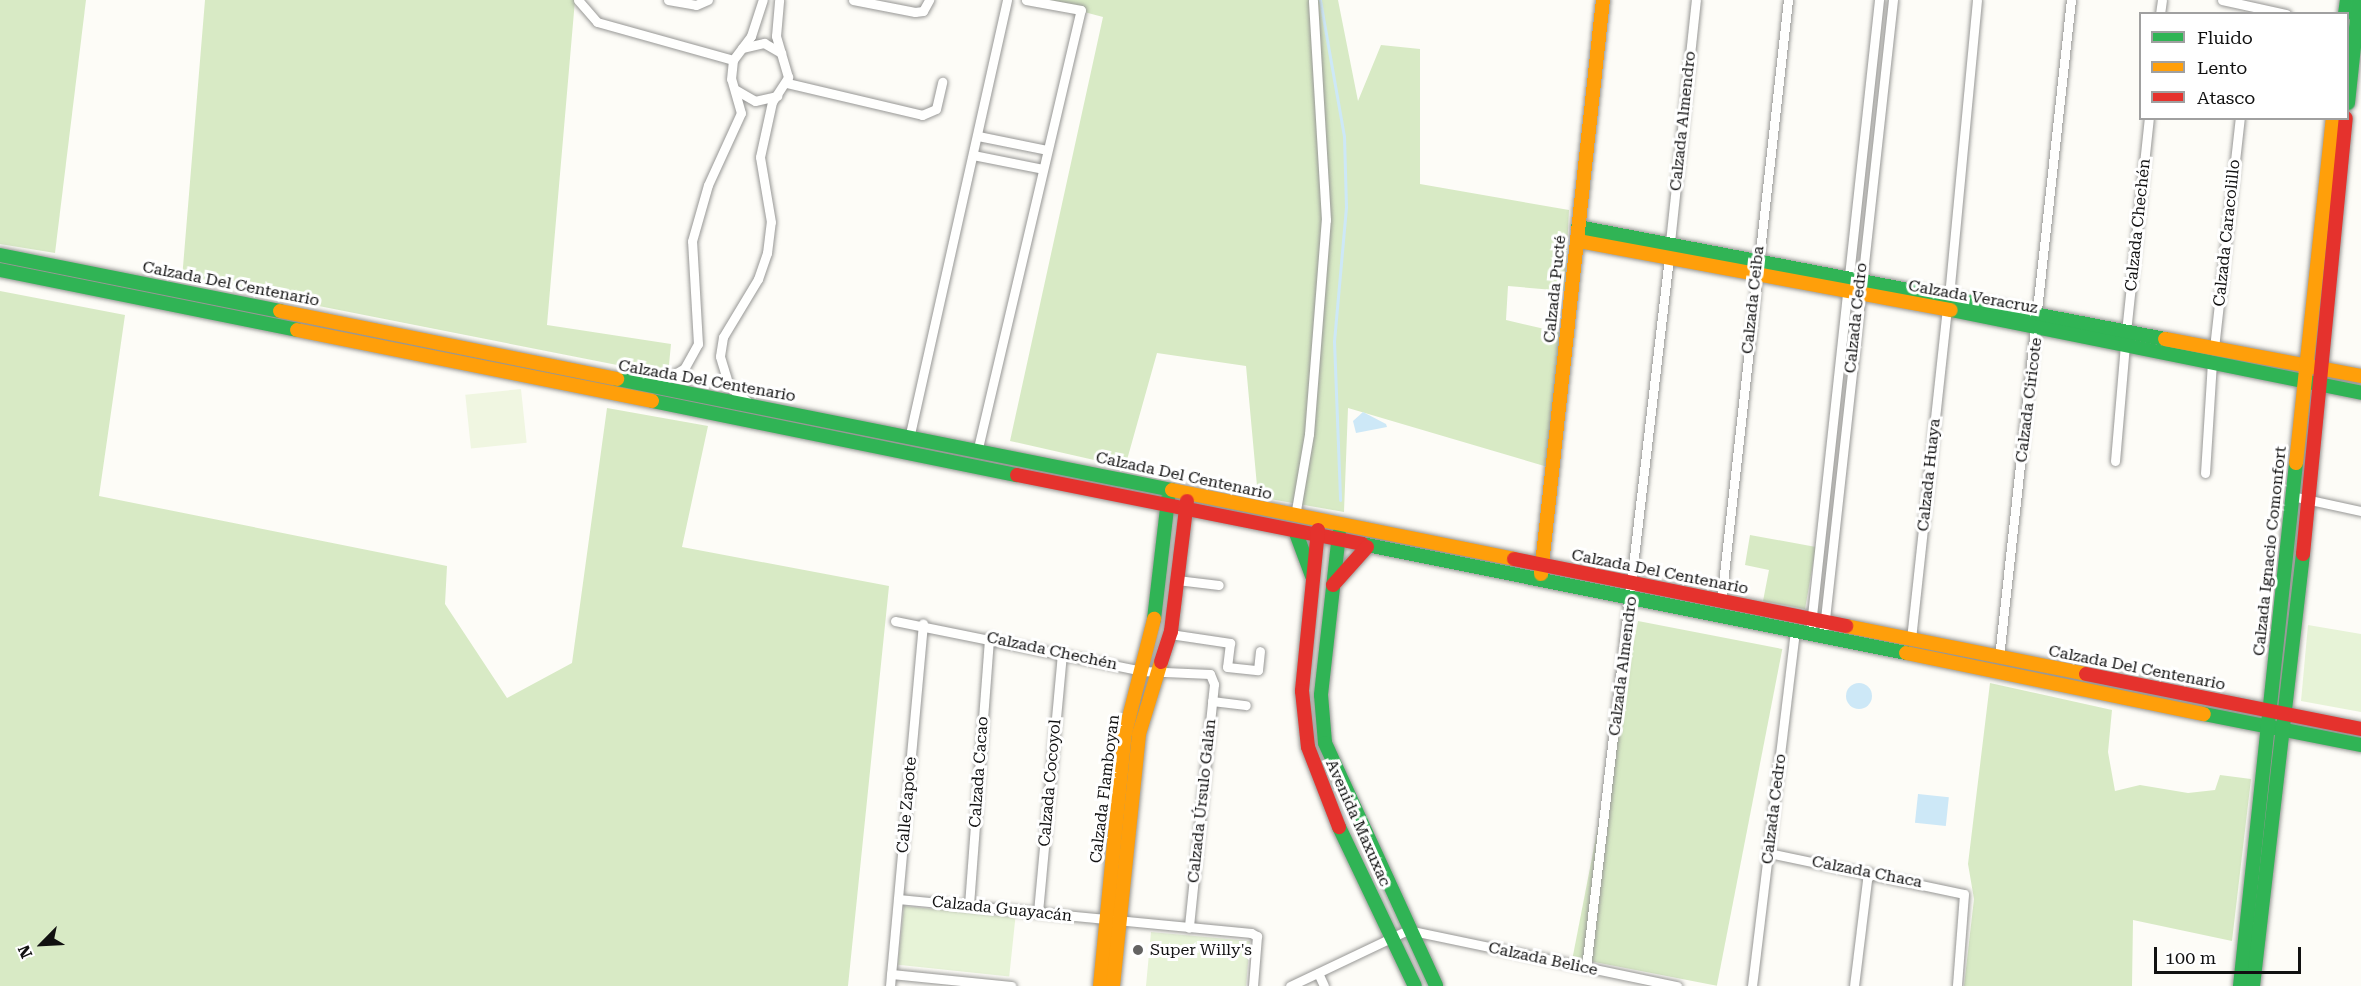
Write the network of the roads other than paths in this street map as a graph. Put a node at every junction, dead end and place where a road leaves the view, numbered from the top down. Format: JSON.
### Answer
{"nodes":[{"id":1,"x":668,"y":0,"type":"edge"},
{"id":2,"x":708,"y":0,"type":"edge"},
{"id":3,"x":764,"y":0,"type":"edge"},
{"id":4,"x":779,"y":0,"type":"edge"},
{"id":5,"x":853,"y":0,"type":"edge"},
{"id":6,"x":929,"y":0,"type":"edge"},
{"id":7,"x":1007,"y":0,"type":"edge"},
{"id":8,"x":1026,"y":0,"type":"edge"},
{"id":9,"x":1313,"y":0,"type":"edge"},
{"id":10,"x":1603,"y":0,"type":"edge"},
{"id":11,"x":1696,"y":0,"type":"edge"},
{"id":12,"x":1788,"y":0,"type":"edge"},
{"id":13,"x":1879,"y":0,"type":"edge"},
{"id":14,"x":1893,"y":0,"type":"edge"},
{"id":15,"x":1977,"y":0,"type":"edge"},
{"id":16,"x":2071,"y":0,"type":"edge"},
{"id":17,"x":2222,"y":0,"type":"edge"},
{"id":18,"x":2359,"y":0,"type":"edge"},
{"id":19,"x":579,"y":4,"type":"edge"},
{"id":20,"x":2252,"y":7,"type":"edge"},
{"id":21,"x":2276,"y":12,"type":"edge"},
{"id":22,"x":2355,"y":28,"type":"edge"},
{"id":23,"x":742,"y":48,"type":"junction"},
{"id":24,"x":783,"y":55,"type":"junction"},
{"id":25,"x":733,"y":60,"type":"junction"},
{"id":26,"x":942,"y":82,"type":"dead end"},
{"id":27,"x":787,"y":83,"type":"junction"},
{"id":28,"x":736,"y":90,"type":"junction"},
{"id":29,"x":2349,"y":92,"type":"edge"},
{"id":30,"x":777,"y":96,"type":"junction"},
{"id":31,"x":2149,"y":120,"type":"edge"},
{"id":32,"x":2240,"y":120,"type":"edge"},
{"id":33,"x":2333,"y":120,"type":"edge"},
{"id":34,"x":2346,"y":120,"type":"edge"},
{"id":35,"x":978,"y":136,"type":"junction"},
{"id":36,"x":1047,"y":150,"type":"junction"},
{"id":37,"x":973,"y":155,"type":"junction"},
{"id":38,"x":1043,"y":169,"type":"junction"},
{"id":39,"x":1578,"y":234,"type":"junction"},
{"id":40,"x":1670,"y":242,"type":"junction"},
{"id":41,"x":0,"y":255,"type":"edge"},
{"id":42,"x":1669,"y":257,"type":"junction"},
{"id":43,"x":1756,"y":266,"type":"junction"},
{"id":44,"x":0,"y":270,"type":"edge"},
{"id":45,"x":1853,"y":285,"type":"junction"},
{"id":46,"x":1948,"y":303,"type":"junction"},
{"id":47,"x":2038,"y":321,"type":"junction"},
{"id":48,"x":2126,"y":338,"type":"junction"},
{"id":49,"x":2214,"y":348,"type":"junction"},
{"id":50,"x":2212,"y":362,"type":"junction"},
{"id":51,"x":2311,"y":367,"type":"junction"},
{"id":52,"x":2361,"y":376,"type":"edge"},
{"id":53,"x":2309,"y":383,"type":"junction"},
{"id":54,"x":618,"y":388,"type":"junction"},
{"id":55,"x":648,"y":389,"type":"junction"},
{"id":56,"x":2361,"y":393,"type":"edge"},
{"id":57,"x":755,"y":407,"type":"junction"},
{"id":58,"x":910,"y":434,"type":"junction"},
{"id":59,"x":978,"y":448,"type":"junction"},
{"id":60,"x":2115,"y":461,"type":"dead end"},
{"id":61,"x":2205,"y":473,"type":"dead end"},
{"id":62,"x":1169,"y":491,"type":"junction"},
{"id":63,"x":1188,"y":495,"type":"junction"},
{"id":64,"x":2292,"y":496,"type":"junction"},
{"id":65,"x":2307,"y":501,"type":"junction"},
{"id":66,"x":1167,"y":506,"type":"junction"},
{"id":67,"x":1185,"y":509,"type":"junction"},
{"id":68,"x":2361,"y":511,"type":"edge"},
{"id":69,"x":1295,"y":516,"type":"junction"},
{"id":70,"x":1319,"y":521,"type":"junction"},
{"id":71,"x":1340,"y":525,"type":"junction"},
{"id":72,"x":1296,"y":533,"type":"junction"},
{"id":73,"x":1318,"y":538,"type":"junction"},
{"id":74,"x":1338,"y":542,"type":"junction"},
{"id":75,"x":1367,"y":547,"type":"junction"},
{"id":76,"x":1542,"y":566,"type":"junction"},
{"id":77,"x":1177,"y":580,"type":"junction"},
{"id":78,"x":1540,"y":580,"type":"junction"},
{"id":79,"x":1315,"y":584,"type":"junction"},
{"id":80,"x":1633,"y":584,"type":"junction"},
{"id":81,"x":1220,"y":585,"type":"dead end"},
{"id":82,"x":1332,"y":587,"type":"junction"},
{"id":83,"x":1633,"y":599,"type":"junction"},
{"id":84,"x":1721,"y":601,"type":"junction"},
{"id":85,"x":895,"y":621,"type":"dead end"},
{"id":86,"x":1818,"y":621,"type":"junction"},
{"id":87,"x":923,"y":624,"type":"junction"},
{"id":88,"x":1795,"y":632,"type":"junction"},
{"id":89,"x":1170,"y":634,"type":"junction"},
{"id":90,"x":1816,"y":636,"type":"junction"},
{"id":91,"x":989,"y":638,"type":"junction"},
{"id":92,"x":1911,"y":639,"type":"junction"},
{"id":93,"x":1260,"y":651,"type":"dead end"},
{"id":94,"x":1062,"y":654,"type":"junction"},
{"id":95,"x":2000,"y":657,"type":"junction"},
{"id":96,"x":1306,"y":659,"type":"junction"},
{"id":97,"x":1324,"y":661,"type":"junction"},
{"id":98,"x":1161,"y":668,"type":"junction"},
{"id":99,"x":1143,"y":670,"type":"junction"},
{"id":100,"x":1210,"y":674,"type":"joint"},
{"id":101,"x":1212,"y":701,"type":"junction"},
{"id":102,"x":1246,"y":705,"type":"dead end"},
{"id":103,"x":2271,"y":711,"type":"junction"},
{"id":104,"x":2287,"y":714,"type":"junction"},
{"id":105,"x":2277,"y":728,"type":"junction"},
{"id":106,"x":2361,"y":729,"type":"edge"},
{"id":107,"x":2361,"y":745,"type":"edge"},
{"id":108,"x":1769,"y":853,"type":"junction"},
{"id":109,"x":1868,"y":872,"type":"junction"},
{"id":110,"x":898,"y":899,"type":"junction"},
{"id":111,"x":969,"y":905,"type":"junction"},
{"id":112,"x":1038,"y":912,"type":"junction"},
{"id":113,"x":1113,"y":919,"type":"junction"},
{"id":114,"x":1189,"y":928,"type":"junction"},
{"id":115,"x":1408,"y":930,"type":"junction"},
{"id":116,"x":1392,"y":938,"type":"junction"},
{"id":117,"x":1586,"y":968,"type":"junction"},
{"id":118,"x":1318,"y":973,"type":"junction"},
{"id":119,"x":891,"y":975,"type":"junction"},
{"id":120,"x":961,"y":984,"type":"edge"},
{"id":121,"x":890,"y":986,"type":"edge"},
{"id":122,"x":1011,"y":986,"type":"edge"},
{"id":123,"x":1100,"y":986,"type":"edge"},
{"id":124,"x":1113,"y":986,"type":"edge"},
{"id":125,"x":1253,"y":986,"type":"edge"},
{"id":126,"x":1290,"y":986,"type":"edge"},
{"id":127,"x":1324,"y":986,"type":"edge"},
{"id":128,"x":1415,"y":986,"type":"edge"},
{"id":129,"x":1436,"y":986,"type":"edge"},
{"id":130,"x":1677,"y":986,"type":"edge"},
{"id":131,"x":1752,"y":986,"type":"edge"},
{"id":132,"x":1854,"y":986,"type":"edge"},
{"id":133,"x":1957,"y":986,"type":"edge"},
{"id":134,"x":2240,"y":986,"type":"edge"},
{"id":135,"x":2253,"y":986,"type":"edge"}],
"edges":[{"from":1,"to":2,"type":"street"},
{"from":3,"to":23,"type":"street"},
{"from":4,"to":24,"type":"street"},
{"from":5,"to":6,"type":"street"},
{"from":7,"to":35,"type":"street"},
{"from":8,"to":36,"type":"street"},
{"from":9,"to":69,"type":"street"},
{"from":10,"to":39,"type":"main road","name":"Calzada Pucté"},
{"from":11,"to":40,"type":"street","name":"Calzada Almendro"},
{"from":12,"to":43,"type":"street","name":"Calzada Ceiba"},
{"from":13,"to":45,"type":"street","name":"Calzada Cedro"},
{"from":14,"to":45,"type":"street","name":"Calzada Cedro"},
{"from":15,"to":46,"type":"street","name":"Calzada Huaya"},
{"from":16,"to":47,"type":"street","name":"Calzada Ciricote"},
{"from":17,"to":20,"type":"street"},
{"from":18,"to":22,"type":"main road"},
{"from":19,"to":25,"type":"street"},
{"from":20,"to":21,"type":"street"},
{"from":22,"to":29,"type":"main road"},
{"from":23,"to":24,"type":"street"},
{"from":23,"to":25,"type":"street"},
{"from":24,"to":27,"type":"street"},
{"from":25,"to":28,"type":"street"},
{"from":26,"to":27,"type":"street"},
{"from":27,"to":30,"type":"street"},
{"from":28,"to":30,"type":"street"},
{"from":28,"to":55,"type":"street"},
{"from":30,"to":57,"type":"street"},
{"from":31,"to":48,"type":"street","name":"Calzada Chechén"},
{"from":32,"to":49,"type":"street","name":"Calzada Caracolillo"},
{"from":33,"to":51,"type":"main road","name":"Calzada Ignacio Comonfort"},
{"from":34,"to":51,"type":"main road","name":"Calzada Ignacio Comonfort"},
{"from":35,"to":36,"type":"street"},
{"from":35,"to":37,"type":"street"},
{"from":36,"to":38,"type":"street"},
{"from":37,"to":38,"type":"street"},
{"from":37,"to":58,"type":"street"},
{"from":38,"to":59,"type":"street"},
{"from":39,"to":40,"type":"main road","name":"Calzada Veracruz"},
{"from":39,"to":42,"type":"main road","name":"Calzada Veracruz"},
{"from":39,"to":76,"type":"main road","name":"Calzada Pucté"},
{"from":40,"to":43,"type":"main road","name":"Calzada Veracruz"},
{"from":41,"to":54,"type":"main road","name":"Calzada Del Centenario"},
{"from":42,"to":43,"type":"main road","name":"Calzada Veracruz"},
{"from":42,"to":80,"type":"street","name":"Calzada Almendro"},
{"from":43,"to":45,"type":"main road","name":"Calzada Veracruz"},
{"from":43,"to":84,"type":"street","name":"Calzada Ceiba"},
{"from":44,"to":54,"type":"main road","name":"Calzada Del Centenario"},
{"from":45,"to":46,"type":"main road","name":"Calzada Veracruz"},
{"from":45,"to":86,"type":"street","name":"Calzada Cedro"},
{"from":46,"to":47,"type":"main road","name":"Calzada Veracruz"},
{"from":46,"to":92,"type":"street","name":"Calzada Huaya"},
{"from":47,"to":48,"type":"main road","name":"Calzada Veracruz"},
{"from":47,"to":95,"type":"street","name":"Calzada Ciricote"},
{"from":48,"to":49,"type":"main road","name":"Calzada Veracruz"},
{"from":48,"to":50,"type":"main road","name":"Calzada Veracruz"},
{"from":48,"to":60,"type":"street","name":"Calzada Chechén"},
{"from":49,"to":51,"type":"main road","name":"Calzada Veracruz"},
{"from":50,"to":53,"type":"main road","name":"Calzada Veracruz"},
{"from":50,"to":61,"type":"street"},
{"from":51,"to":52,"type":"main road","name":"Calzada Veracruz"},
{"from":51,"to":53,"type":"main road","name":"Calzada Ignacio Comonfort"},
{"from":53,"to":56,"type":"main road","name":"Calzada Veracruz"},
{"from":53,"to":64,"type":"main road","name":"Calzada Ignacio Comonfort"},
{"from":53,"to":65,"type":"main road","name":"Calzada Ignacio Comonfort"},
{"from":54,"to":55,"type":"main road","name":"Calzada Del Centenario"},
{"from":54,"to":66,"type":"main road","name":"Calzada Del Centenario"},
{"from":55,"to":57,"type":"main road","name":"Calzada Del Centenario"},
{"from":57,"to":58,"type":"main road","name":"Calzada Del Centenario"},
{"from":58,"to":59,"type":"main road","name":"Calzada Del Centenario"},
{"from":59,"to":62,"type":"main road","name":"Calzada Del Centenario"},
{"from":62,"to":63,"type":"main road","name":"Calzada Del Centenario"},
{"from":62,"to":66,"type":"main road","name":"Calzada Flamboyan"},
{"from":63,"to":67,"type":"main road","name":"Calzada Flamboyan"},
{"from":63,"to":69,"type":"main road","name":"Calzada Del Centenario"},
{"from":64,"to":65,"type":"street"},
{"from":64,"to":103,"type":"main road","name":"Calzada Ignacio Comonfort"},
{"from":65,"to":68,"type":"street"},
{"from":65,"to":104,"type":"main road","name":"Calzada Ignacio Comonfort"},
{"from":66,"to":67,"type":"main road","name":"Calzada Del Centenario"},
{"from":66,"to":99,"type":"main road","name":"Calzada Flamboyan"},
{"from":67,"to":72,"type":"main road","name":"Calzada Del Centenario"},
{"from":67,"to":77,"type":"main road","name":"Calzada Flamboyan"},
{"from":69,"to":70,"type":"main road","name":"Calzada Del Centenario"},
{"from":70,"to":71,"type":"main road","name":"Calzada Del Centenario"},
{"from":70,"to":73,"type":"main road","name":"Avenida Maxuxac"},
{"from":71,"to":74,"type":"main road","name":"Avenida Maxuxac"},
{"from":71,"to":76,"type":"main road","name":"Calzada Del Centenario"},
{"from":72,"to":73,"type":"main road","name":"Calzada Del Centenario"},
{"from":72,"to":79,"type":"main road"},
{"from":73,"to":74,"type":"main road","name":"Calzada Del Centenario"},
{"from":73,"to":79,"type":"main road","name":"Avenida Maxuxac"},
{"from":74,"to":75,"type":"main road","name":"Calzada Del Centenario"},
{"from":74,"to":82,"type":"main road","name":"Avenida Maxuxac"},
{"from":75,"to":78,"type":"main road","name":"Calzada Del Centenario"},
{"from":75,"to":82,"type":"main road"},
{"from":76,"to":78,"type":"main road","name":"Calzada Pucté"},
{"from":76,"to":80,"type":"main road","name":"Calzada Del Centenario"},
{"from":77,"to":81,"type":"street"},
{"from":77,"to":89,"type":"main road","name":"Calzada Flamboyan"},
{"from":78,"to":83,"type":"main road","name":"Calzada Del Centenario"},
{"from":79,"to":96,"type":"main road","name":"Avenida Maxuxac"},
{"from":80,"to":83,"type":"street","name":"Calzada Almendro"},
{"from":80,"to":84,"type":"main road","name":"Calzada Del Centenario"},
{"from":82,"to":97,"type":"main road","name":"Avenida Maxuxac"},
{"from":83,"to":88,"type":"main road","name":"Calzada Del Centenario"},
{"from":83,"to":117,"type":"street","name":"Calzada Almendro"},
{"from":84,"to":86,"type":"main road","name":"Calzada Del Centenario"},
{"from":85,"to":87,"type":"street","name":"Calzada Chechén"},
{"from":86,"to":90,"type":"street","name":"Calzada Cedro"},
{"from":86,"to":92,"type":"main road","name":"Calzada Del Centenario"},
{"from":87,"to":91,"type":"street","name":"Calzada Chechén"},
{"from":87,"to":110,"type":"street","name":"Calle Zapote"},
{"from":88,"to":90,"type":"main road","name":"Calzada Del Centenario"},
{"from":88,"to":108,"type":"street","name":"Calzada Cedro"},
{"from":89,"to":93,"type":"street"},
{"from":89,"to":98,"type":"main road","name":"Calzada Flamboyan"},
{"from":90,"to":105,"type":"main road","name":"Calzada Del Centenario"},
{"from":91,"to":94,"type":"street","name":"Calzada Chechén"},
{"from":91,"to":111,"type":"street","name":"Calzada Cacao"},
{"from":92,"to":95,"type":"main road","name":"Calzada Del Centenario"},
{"from":94,"to":99,"type":"street","name":"Calzada Chechén"},
{"from":94,"to":112,"type":"street","name":"Calzada Cocoyol"},
{"from":95,"to":103,"type":"main road","name":"Calzada Del Centenario"},
{"from":96,"to":97,"type":"main road"},
{"from":96,"to":116,"type":"main road","name":"Avenida Maxuxac"},
{"from":97,"to":115,"type":"main road","name":"Avenida Maxuxac"},
{"from":98,"to":99,"type":"street","name":"Calzada Chechén"},
{"from":98,"to":100,"type":"street","name":"Calzada Chechén"},
{"from":98,"to":113,"type":"main road","name":"Calzada Flamboyan"},
{"from":99,"to":113,"type":"main road","name":"Calzada Flamboyan"},
{"from":100,"to":101,"type":"street","name":"Calzada Úrsulo Galán"},
{"from":101,"to":102,"type":"street"},
{"from":101,"to":114,"type":"street","name":"Calzada Úrsulo Galán"},
{"from":103,"to":104,"type":"main road","name":"Calzada Del Centenario"},
{"from":103,"to":105,"type":"main road","name":"Calzada Ignacio Comonfort"},
{"from":104,"to":105,"type":"main road","name":"Calzada Ignacio Comonfort"},
{"from":104,"to":106,"type":"main road","name":"Calzada Del Centenario"},
{"from":105,"to":107,"type":"main road","name":"Calzada Del Centenario"},
{"from":105,"to":134,"type":"main road","name":"Calzada Ignacio Comonfort"},
{"from":105,"to":135,"type":"main road","name":"Calzada Ignacio Comonfort"},
{"from":108,"to":109,"type":"street","name":"Calzada Chaca"},
{"from":108,"to":131,"type":"street","name":"Calzada Cedro"},
{"from":109,"to":132,"type":"street"},
{"from":109,"to":133,"type":"street","name":"Calzada Chaca"},
{"from":110,"to":111,"type":"street","name":"Calzada Guayacán"},
{"from":110,"to":119,"type":"street","name":"Calle Zapote"},
{"from":111,"to":112,"type":"street","name":"Calzada Guayacán"},
{"from":112,"to":113,"type":"street","name":"Calzada Guayacán"},
{"from":113,"to":114,"type":"street","name":"Calzada Guayacán"},
{"from":113,"to":123,"type":"main road","name":"Calzada Flamboyan"},
{"from":113,"to":124,"type":"main road","name":"Calzada Flamboyan"},
{"from":114,"to":125,"type":"street","name":"Calzada Guayacán"},
{"from":115,"to":116,"type":"street"},
{"from":115,"to":117,"type":"street","name":"Calzada Belice"},
{"from":115,"to":129,"type":"main road","name":"Avenida Maxuxac"},
{"from":116,"to":118,"type":"street"},
{"from":116,"to":128,"type":"main road","name":"Avenida Maxuxac"},
{"from":117,"to":130,"type":"street","name":"Calzada Belice"},
{"from":118,"to":126,"type":"street"},
{"from":118,"to":127,"type":"street"},
{"from":119,"to":120,"type":"street"},
{"from":119,"to":121,"type":"street","name":"Calle Zapote"},
{"from":120,"to":122,"type":"street"}]}
